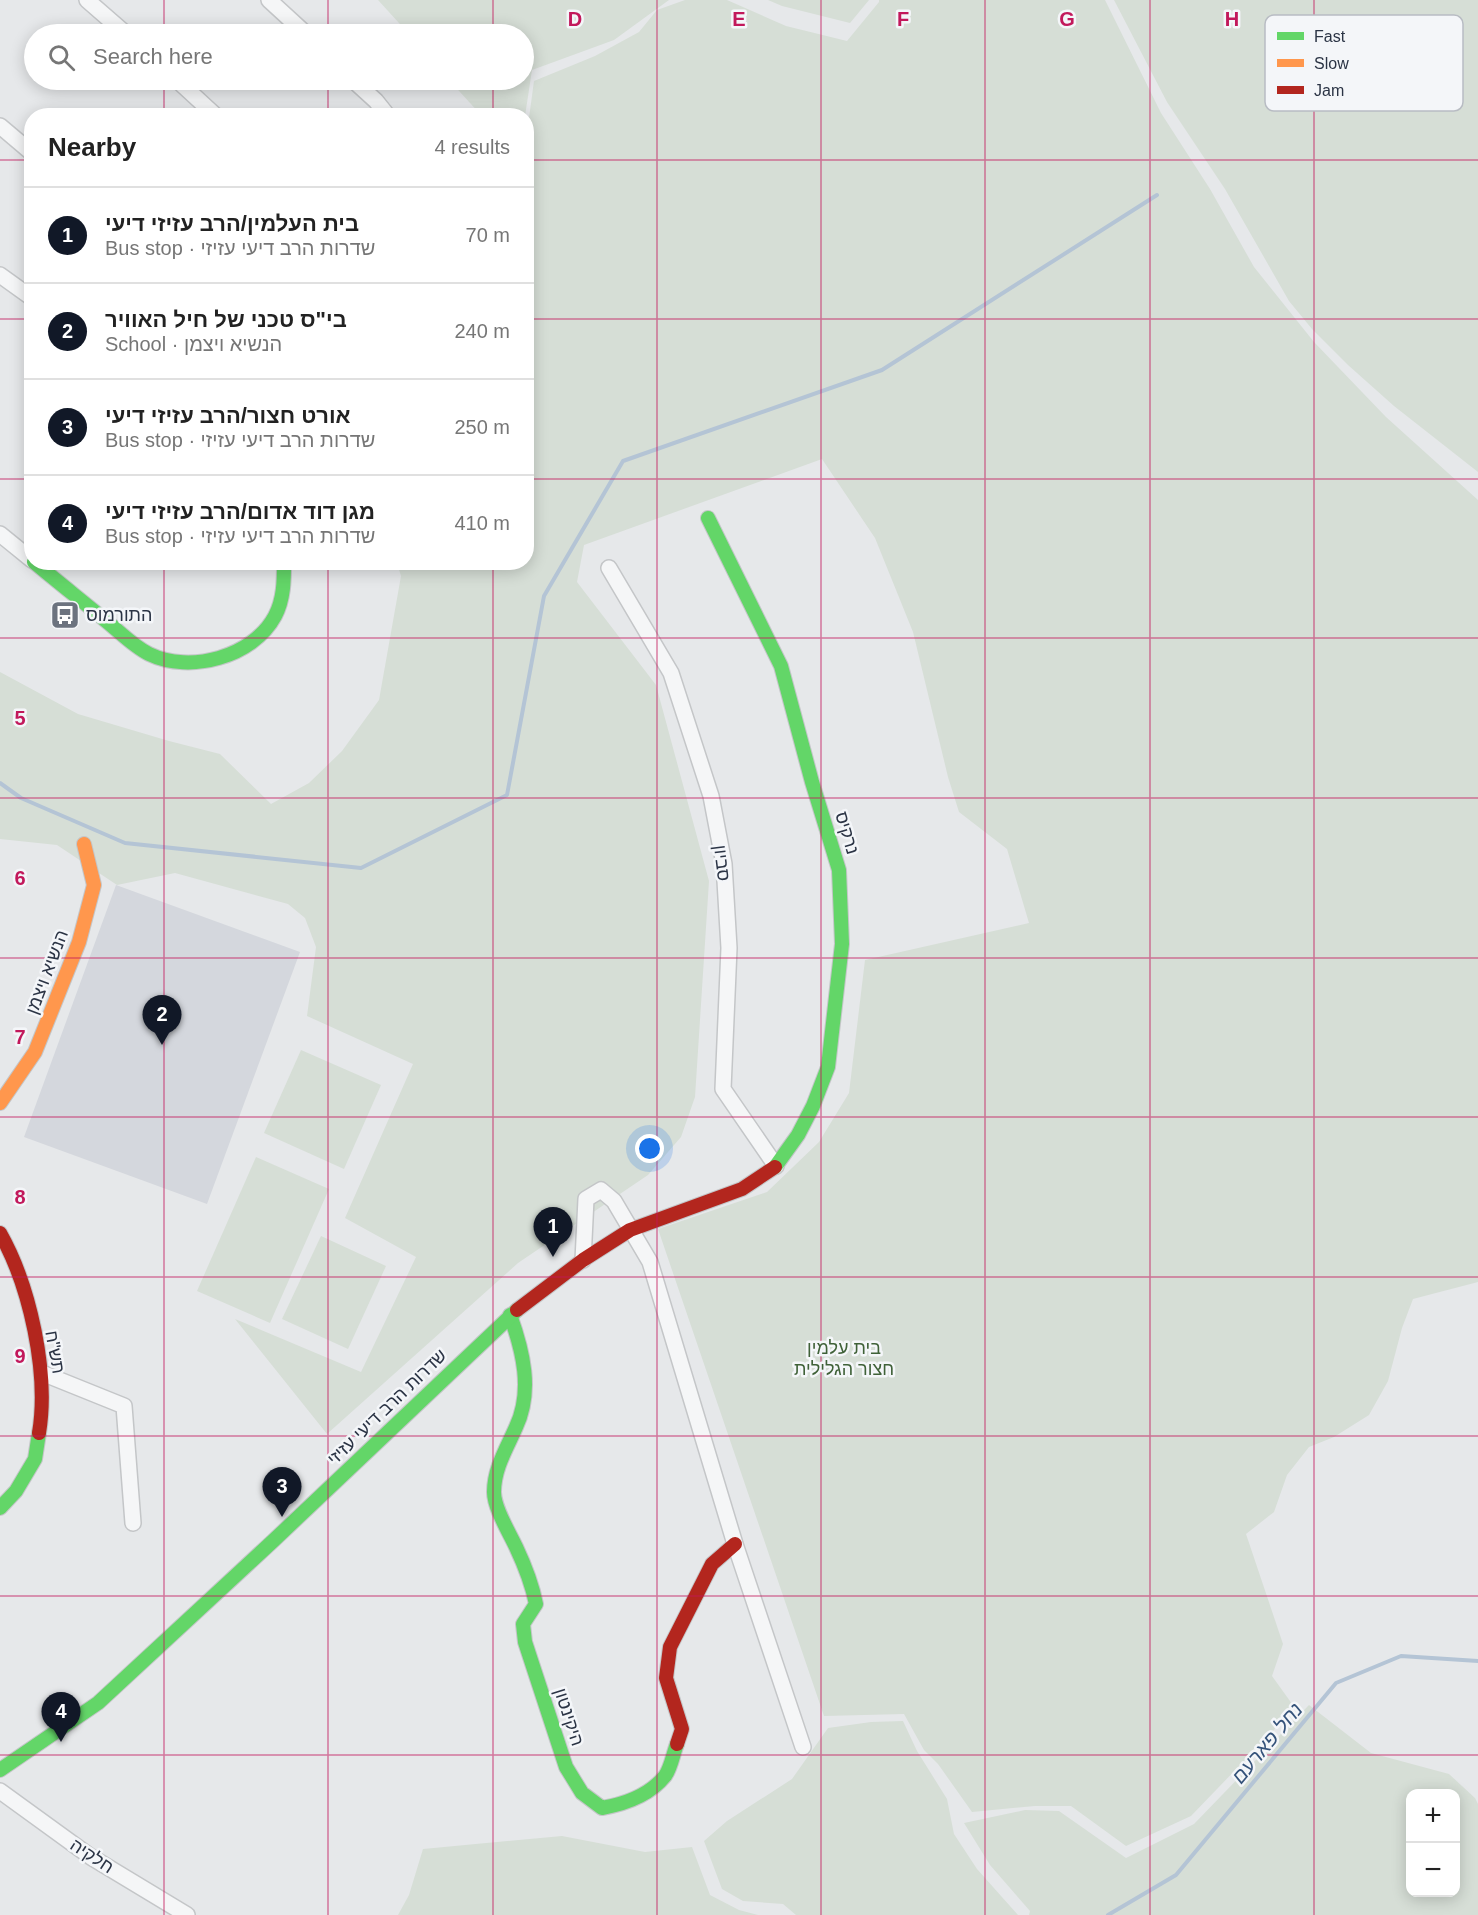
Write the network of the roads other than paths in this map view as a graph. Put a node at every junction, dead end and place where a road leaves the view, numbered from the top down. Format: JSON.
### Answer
{"nodes":[{"id":1,"x":87,"y":0,"type":"edge"},
{"id":2,"x":269,"y":0,"type":"edge"},
{"id":3,"x":115,"y":24,"type":"edge"},
{"id":4,"x":295,"y":24,"type":"edge"},
{"id":5,"x":188,"y":90,"type":"edge"},
{"id":6,"x":364,"y":90,"type":"edge"},
{"id":7,"x":207,"y":108,"type":"edge"},
{"id":8,"x":381,"y":108,"type":"edge"},
{"id":9,"x":0,"y":126,"type":"edge"},
{"id":10,"x":24,"y":146,"type":"edge"},
{"id":11,"x":0,"y":276,"type":"edge"},
{"id":12,"x":24,"y":292,"type":"edge"},
{"id":13,"x":708,"y":518,"type":"dead end"},
{"id":14,"x":0,"y":534,"type":"edge"},
{"id":15,"x":24,"y":554,"type":"edge"},
{"id":16,"x":609,"y":568,"type":"dead end"},
{"id":17,"x":44,"y":570,"type":"edge"},
{"id":18,"x":285,"y":570,"type":"edge"},
{"id":19,"x":84,"y":844,"type":"dead end"},
{"id":20,"x":0,"y":1103,"type":"edge"},
{"id":21,"x":776,"y":1166,"type":"junction"},
{"id":22,"x":630,"y":1230,"type":"junction"},
{"id":23,"x":0,"y":1233,"type":"edge"},
{"id":24,"x":583,"y":1260,"type":"junction"},
{"id":25,"x":510,"y":1315,"type":"junction"},
{"id":26,"x":42,"y":1373,"type":"junction"},
{"id":27,"x":0,"y":1508,"type":"edge"},
{"id":28,"x":133,"y":1523,"type":"dead end"},
{"id":29,"x":735,"y":1544,"type":"junction"},
{"id":30,"x":803,"y":1747,"type":"dead end"},
{"id":31,"x":0,"y":1770,"type":"edge"},
{"id":32,"x":0,"y":1791,"type":"edge"},
{"id":33,"x":187,"y":1915,"type":"edge"}],
"edges":[{"from":1,"to":3,"type":"street"},
{"from":2,"to":4,"type":"street"},
{"from":5,"to":7,"type":"street"},
{"from":6,"to":8,"type":"street"},
{"from":9,"to":10,"type":"street"},
{"from":11,"to":12,"type":"street"},
{"from":13,"to":21,"type":"street","name":"נרקיס"},
{"from":14,"to":15,"type":"street"},
{"from":16,"to":21,"type":"street","name":"סביון"},
{"from":17,"to":18,"type":"street"},
{"from":19,"to":20,"type":"street","name":"הנשיא ויצמן"},
{"from":21,"to":22,"type":"street","name":"שדרות הרב דיעי עזיזי"},
{"from":22,"to":24,"type":"street","name":"שדרות הרב דיעי עזיזי"},
{"from":22,"to":24,"type":"street"},
{"from":22,"to":29,"type":"street"},
{"from":23,"to":26,"type":"street","name":"תש\"ח"},
{"from":24,"to":25,"type":"street","name":"שדרות הרב דיעי עזיזי"},
{"from":25,"to":29,"type":"street","name":"היקינטון"},
{"from":25,"to":31,"type":"street","name":"שדרות הרב דיעי עזיזי"},
{"from":26,"to":27,"type":"street","name":"תש\"ח"},
{"from":26,"to":28,"type":"street"},
{"from":29,"to":30,"type":"street"},
{"from":32,"to":33,"type":"street","name":"חלקיה"}]}
